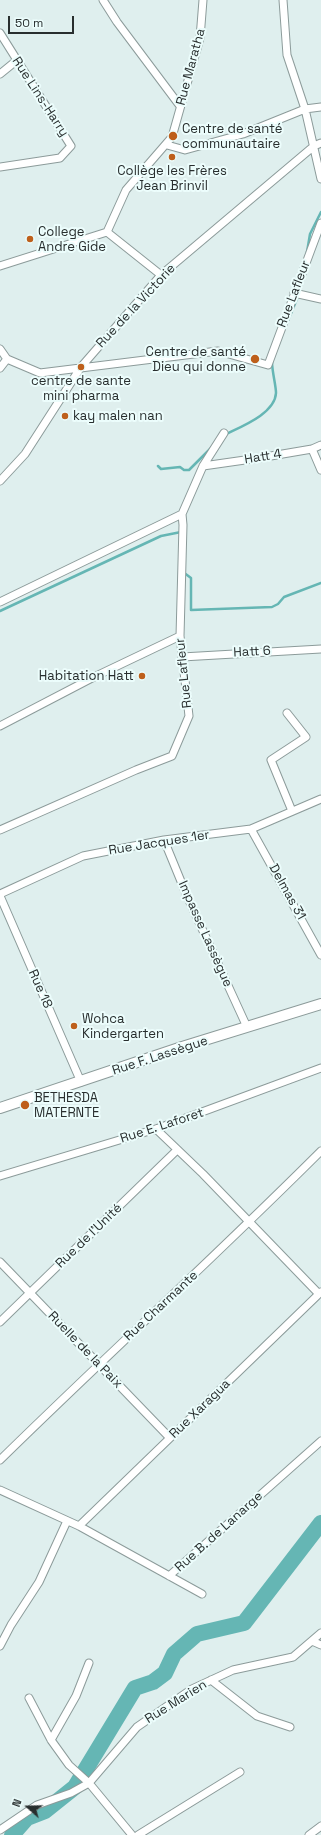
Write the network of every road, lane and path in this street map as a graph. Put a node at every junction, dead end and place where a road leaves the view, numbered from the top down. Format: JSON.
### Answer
{"nodes":[{"id":1,"x":103,"y":0,"type":"edge"},
{"id":2,"x":203,"y":0,"type":"edge"},
{"id":3,"x":283,"y":0,"type":"edge"},
{"id":4,"x":0,"y":33,"type":"edge"},
{"id":5,"x":16,"y":61,"type":"junction"},
{"id":6,"x":0,"y":74,"type":"edge"},
{"id":7,"x":180,"y":106,"type":"junction"},
{"id":8,"x":321,"y":107,"type":"edge"},
{"id":9,"x":305,"y":109,"type":"junction"},
{"id":10,"x":321,"y":143,"type":"edge"},
{"id":11,"x":167,"y":145,"type":"junction"},
{"id":12,"x":314,"y":146,"type":"junction"},
{"id":13,"x":0,"y":167,"type":"edge"},
{"id":14,"x":321,"y":179,"type":"edge"},
{"id":15,"x":321,"y":223,"type":"edge"},
{"id":16,"x":107,"y":232,"type":"junction"},
{"id":17,"x":0,"y":266,"type":"edge"},
{"id":18,"x":161,"y":275,"type":"junction"},
{"id":19,"x":294,"y":293,"type":"junction"},
{"id":20,"x":321,"y":299,"type":"edge"},
{"id":21,"x":0,"y":349,"type":"edge"},
{"id":22,"x":7,"y":359,"type":"junction"},
{"id":23,"x":81,"y":367,"type":"junction"},
{"id":24,"x":0,"y":368,"type":"edge"},
{"id":25,"x":224,"y":432,"type":"dead end"},
{"id":26,"x":321,"y":445,"type":"edge"},
{"id":27,"x":312,"y":449,"type":"junction"},
{"id":28,"x":203,"y":466,"type":"junction"},
{"id":29,"x":321,"y":470,"type":"edge"},
{"id":30,"x":0,"y":481,"type":"edge"},
{"id":31,"x":182,"y":514,"type":"junction"},
{"id":32,"x":0,"y":602,"type":"edge"},
{"id":33,"x":180,"y":636,"type":"junction"},
{"id":34,"x":321,"y":649,"type":"edge"},
{"id":35,"x":182,"y":656,"type":"junction"},
{"id":36,"x":286,"y":713,"type":"dead end"},
{"id":37,"x":0,"y":726,"type":"edge"},
{"id":38,"x":321,"y":800,"type":"edge"},
{"id":39,"x":292,"y":811,"type":"junction"},
{"id":40,"x":251,"y":829,"type":"junction"},
{"id":41,"x":0,"y":830,"type":"edge"},
{"id":42,"x":164,"y":840,"type":"junction"},
{"id":43,"x":0,"y":895,"type":"edge"},
{"id":44,"x":321,"y":955,"type":"edge"},
{"id":45,"x":321,"y":1004,"type":"edge"},
{"id":46,"x":247,"y":1027,"type":"junction"},
{"id":47,"x":321,"y":1068,"type":"edge"},
{"id":48,"x":81,"y":1082,"type":"junction"},
{"id":49,"x":0,"y":1108,"type":"edge"},
{"id":50,"x":156,"y":1129,"type":"junction"},
{"id":51,"x":177,"y":1150,"type":"junction"},
{"id":52,"x":321,"y":1151,"type":"edge"},
{"id":53,"x":0,"y":1176,"type":"edge"},
{"id":54,"x":250,"y":1223,"type":"junction"},
{"id":55,"x":0,"y":1262,"type":"edge"},
{"id":56,"x":320,"y":1293,"type":"edge"},
{"id":57,"x":29,"y":1294,"type":"junction"},
{"id":58,"x":0,"y":1322,"type":"edge"},
{"id":59,"x":98,"y":1364,"type":"junction"},
{"id":60,"x":170,"y":1438,"type":"junction"},
{"id":61,"x":321,"y":1441,"type":"edge"},
{"id":62,"x":0,"y":1460,"type":"edge"},
{"id":63,"x":0,"y":1490,"type":"edge"},
{"id":64,"x":66,"y":1521,"type":"junction"},
{"id":65,"x":79,"y":1526,"type":"junction"},
{"id":66,"x":170,"y":1576,"type":"junction"},
{"id":67,"x":202,"y":1594,"type":"dead end"},
{"id":68,"x":321,"y":1633,"type":"edge"},
{"id":69,"x":312,"y":1641,"type":"junction"},
{"id":70,"x":321,"y":1645,"type":"edge"},
{"id":71,"x":0,"y":1646,"type":"edge"},
{"id":72,"x":89,"y":1663,"type":"dead end"},
{"id":73,"x":211,"y":1680,"type":"junction"},
{"id":74,"x":29,"y":1698,"type":"dead end"},
{"id":75,"x":290,"y":1727,"type":"dead end"},
{"id":76,"x":51,"y":1740,"type":"junction"},
{"id":77,"x":240,"y":1772,"type":"dead end"},
{"id":78,"x":89,"y":1783,"type":"junction"},
{"id":79,"x":321,"y":1826,"type":"edge"},
{"id":80,"x":0,"y":1830,"type":"edge"},
{"id":81,"x":132,"y":1835,"type":"edge"},
{"id":82,"x":138,"y":1835,"type":"edge"},
{"id":83,"x":309,"y":1835,"type":"edge"}],
"edges":[{"from":1,"to":7,"type":"street"},
{"from":2,"to":7,"type":"street","name":"Rue Maratha"},
{"from":3,"to":9,"type":"street"},
{"from":4,"to":5,"type":"street","name":"Rue Lins-Harry"},
{"from":5,"to":6,"type":"street"},
{"from":5,"to":13,"type":"street","name":"Rue Lins-Harry"},
{"from":7,"to":11,"type":"street","name":"Rue Maratha"},
{"from":8,"to":9,"type":"street"},
{"from":9,"to":11,"type":"street"},
{"from":9,"to":12,"type":"street"},
{"from":10,"to":12,"type":"street","name":"Rue de la Victorie"},
{"from":11,"to":16,"type":"street","name":"Rue Maratha"},
{"from":12,"to":14,"type":"street"},
{"from":12,"to":18,"type":"street","name":"Rue de la Victorie"},
{"from":15,"to":19,"type":"street","name":"Rue Lafleur"},
{"from":16,"to":17,"type":"street"},
{"from":16,"to":18,"type":"street"},
{"from":18,"to":23,"type":"street","name":"Rue de la Victorie"},
{"from":19,"to":20,"type":"street"},
{"from":19,"to":23,"type":"street","name":"Rue Lafleur"},
{"from":21,"to":22,"type":"street"},
{"from":22,"to":23,"type":"street"},
{"from":22,"to":24,"type":"street"},
{"from":23,"to":30,"type":"street","name":"Rue de la Victorie"},
{"from":25,"to":28,"type":"street","name":"Rue Lafleur"},
{"from":26,"to":27,"type":"street","name":"Hatt 4"},
{"from":27,"to":28,"type":"street","name":"Hatt 4"},
{"from":27,"to":29,"type":"street"},
{"from":28,"to":31,"type":"street","name":"Rue Lafleur"},
{"from":31,"to":32,"type":"street"},
{"from":31,"to":33,"type":"street","name":"Rue Lafleur"},
{"from":33,"to":35,"type":"street","name":"Rue Lafleur"},
{"from":33,"to":37,"type":"street"},
{"from":34,"to":35,"type":"street","name":"Hatt 6"},
{"from":35,"to":41,"type":"street","name":"Rue Lafleur"},
{"from":36,"to":39,"type":"street"},
{"from":38,"to":39,"type":"street","name":"Rue Jacques 1er"},
{"from":39,"to":40,"type":"street","name":"Rue Jacques 1er"},
{"from":40,"to":42,"type":"street","name":"Rue Jacques 1er"},
{"from":40,"to":44,"type":"street","name":"Delmas 31"},
{"from":42,"to":43,"type":"street","name":"Rue Jacques 1er"},
{"from":42,"to":46,"type":"street","name":"Impasse Lassègue"},
{"from":43,"to":48,"type":"street","name":"Rue 18"},
{"from":45,"to":46,"type":"street","name":"Rue F. Lassègue"},
{"from":46,"to":48,"type":"street","name":"Rue F. Lassègue"},
{"from":47,"to":50,"type":"street","name":"Rue E. Laforet"},
{"from":48,"to":49,"type":"street","name":"Rue F. Lassègue"},
{"from":50,"to":51,"type":"street"},
{"from":50,"to":53,"type":"street","name":"Rue E. Laforet"},
{"from":51,"to":54,"type":"street"},
{"from":51,"to":57,"type":"street","name":"Rue de l'Unité"},
{"from":52,"to":54,"type":"street","name":"Rue Charmante"},
{"from":54,"to":56,"type":"street"},
{"from":54,"to":59,"type":"street","name":"Rue Charmante"},
{"from":55,"to":57,"type":"street","name":"Ruelle de la Paix"},
{"from":56,"to":60,"type":"street","name":"Rue Xaragua"},
{"from":57,"to":58,"type":"street","name":"Rue de l'Unité"},
{"from":57,"to":59,"type":"street","name":"Ruelle de la Paix"},
{"from":59,"to":60,"type":"street","name":"Ruelle de la Paix"},
{"from":59,"to":62,"type":"street","name":"Rue Charmante"},
{"from":60,"to":65,"type":"street","name":"Rue Xaragua"},
{"from":61,"to":66,"type":"street","name":"Rue B. de Lanarge"},
{"from":63,"to":64,"type":"street","name":"Rue B. de Lanarge"},
{"from":64,"to":65,"type":"street","name":"Rue B. de Lanarge"},
{"from":64,"to":71,"type":"street"},
{"from":65,"to":66,"type":"street","name":"Rue B. de Lanarge"},
{"from":66,"to":67,"type":"street"},
{"from":68,"to":69,"type":"street","name":"Rue Marien"},
{"from":69,"to":70,"type":"street"},
{"from":69,"to":73,"type":"street","name":"Rue Marien"},
{"from":72,"to":76,"type":"street"},
{"from":73,"to":75,"type":"street"},
{"from":73,"to":78,"type":"street","name":"Rue Marien"},
{"from":74,"to":76,"type":"street"},
{"from":76,"to":78,"type":"street"},
{"from":77,"to":82,"type":"street"},
{"from":78,"to":80,"type":"street","name":"Rue Marien"},
{"from":78,"to":81,"type":"street"},
{"from":79,"to":83,"type":"street"}]}
